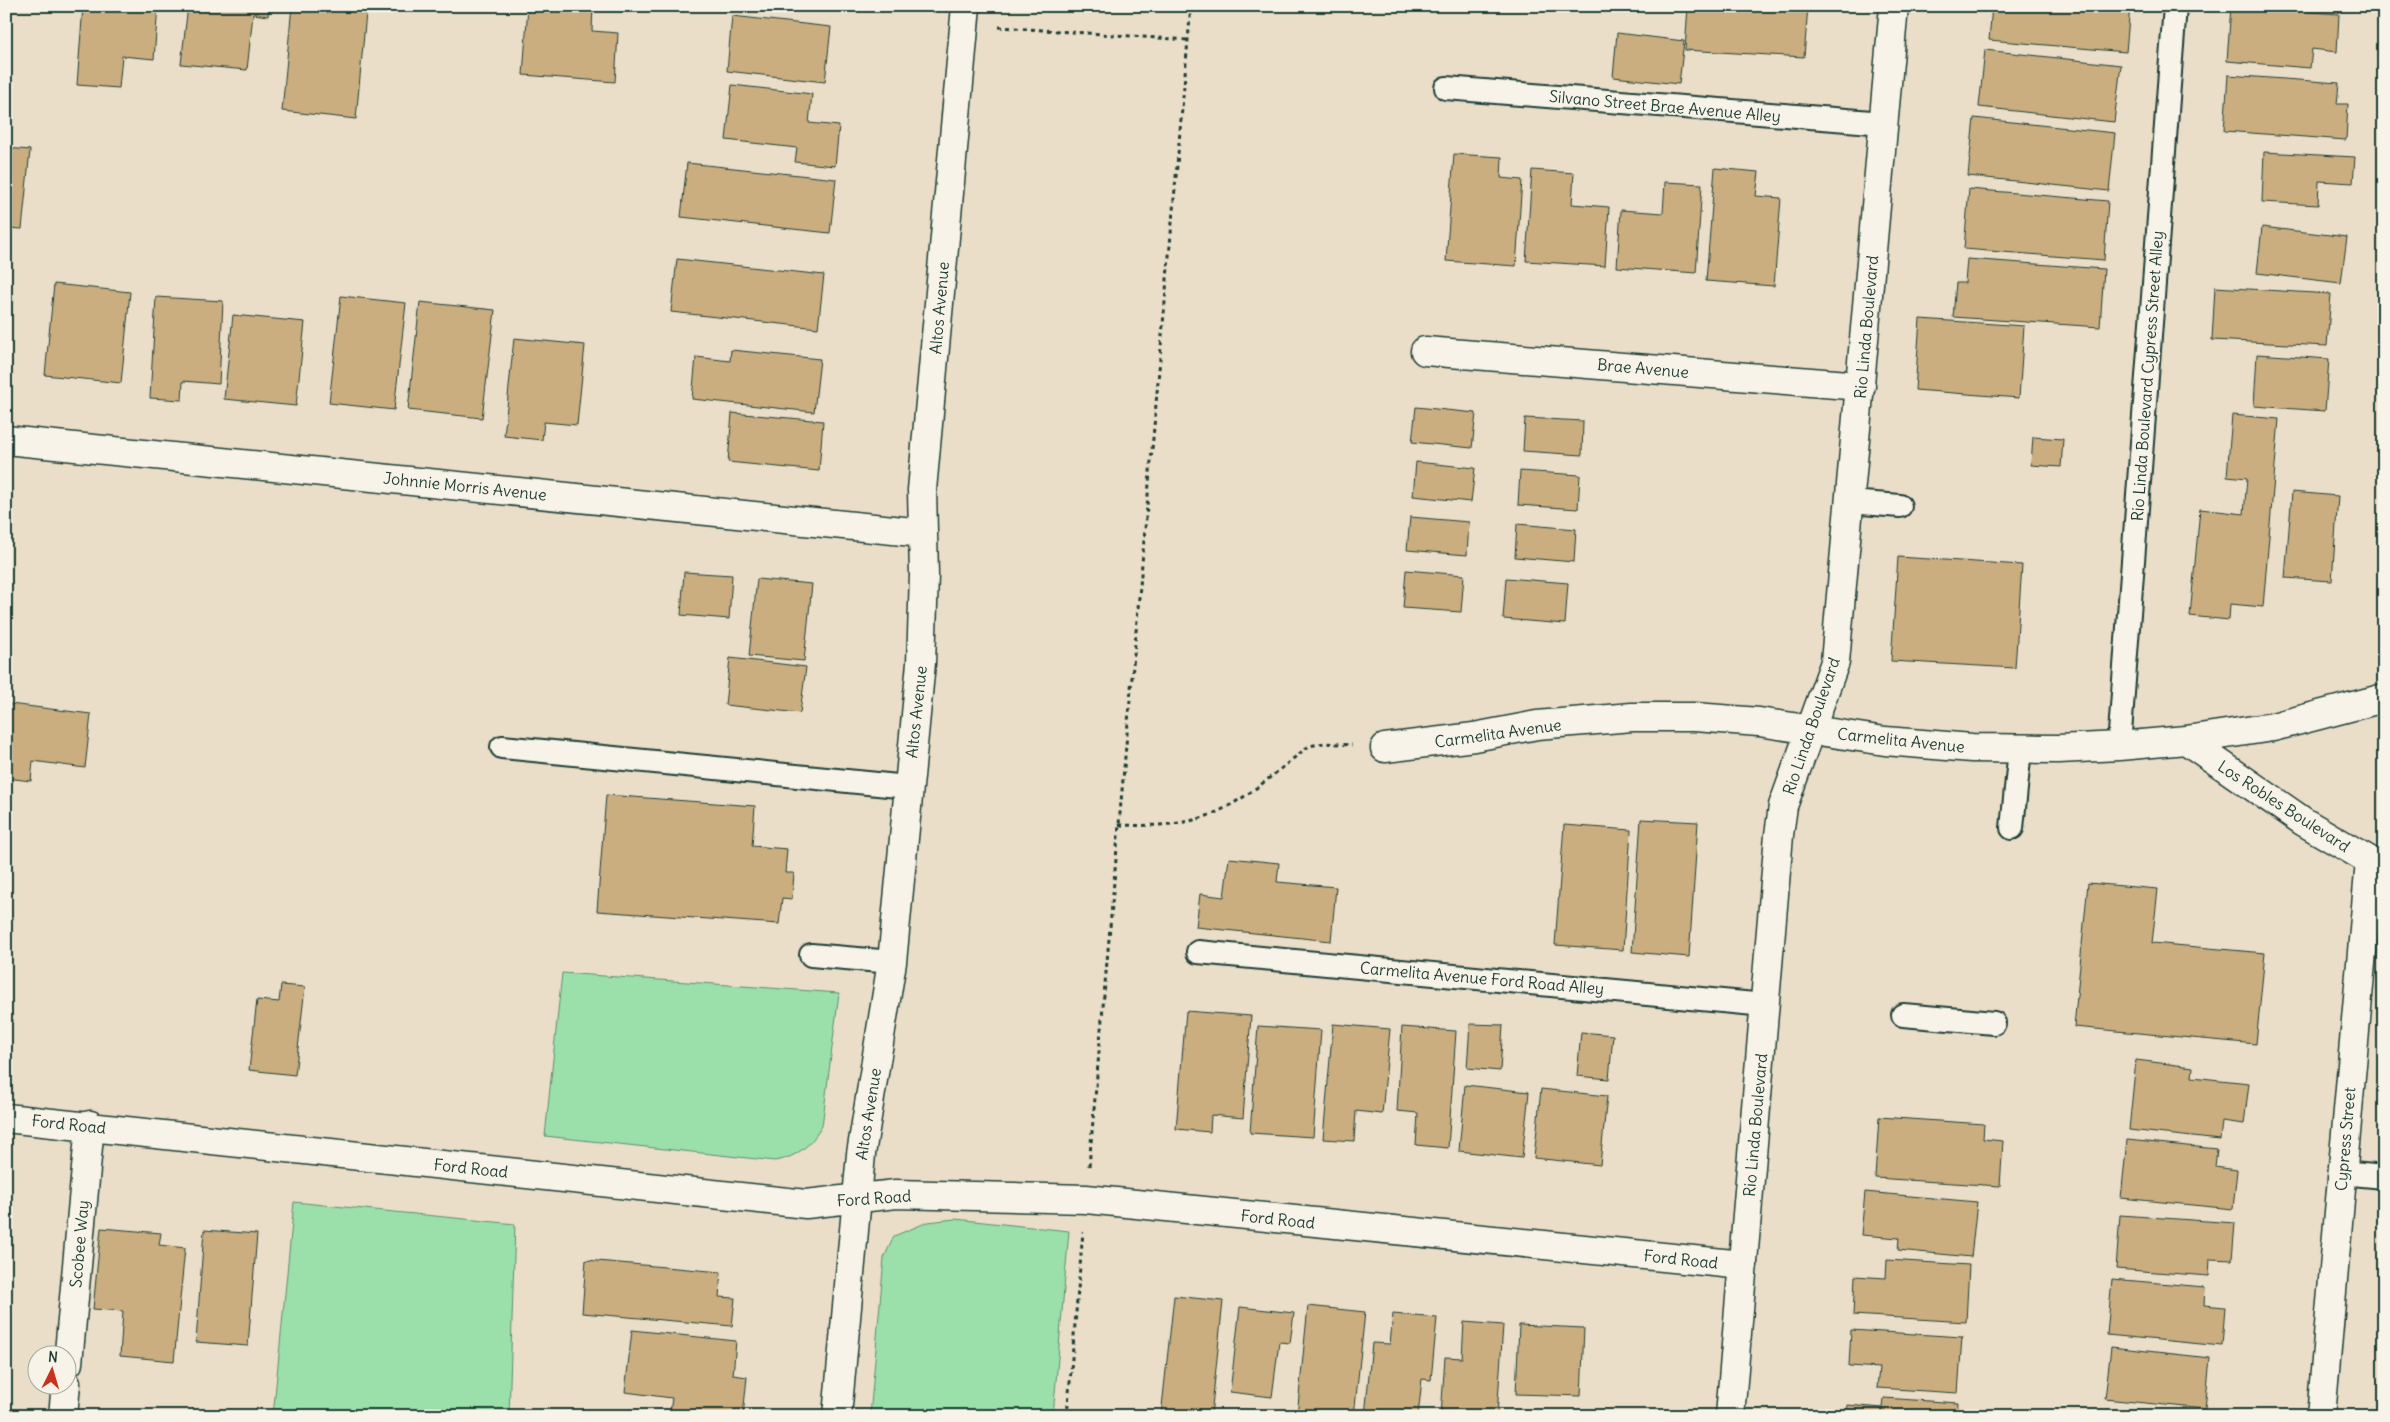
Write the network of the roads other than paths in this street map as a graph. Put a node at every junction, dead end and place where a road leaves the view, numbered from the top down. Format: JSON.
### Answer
{"nodes":[{"id":1,"x":966,"y":6,"type":"edge"},
{"id":2,"x":1894,"y":6,"type":"edge"},
{"id":3,"x":2175,"y":6,"type":"edge"},
{"id":4,"x":1446,"y":88,"type":"dead end"},
{"id":5,"x":1884,"y":123,"type":"junction"},
{"id":6,"x":1425,"y":351,"type":"dead end"},
{"id":7,"x":1861,"y":386,"type":"junction"},
{"id":8,"x":6,"y":440,"type":"edge"},
{"id":9,"x":1850,"y":502,"type":"junction"},
{"id":10,"x":1900,"y":506,"type":"dead end"},
{"id":11,"x":923,"y":533,"type":"junction"},
{"id":12,"x":2384,"y":698,"type":"edge"},
{"id":13,"x":1812,"y":729,"type":"junction"},
{"id":14,"x":2186,"y":740,"type":"junction"},
{"id":15,"x":2119,"y":746,"type":"junction"},
{"id":16,"x":502,"y":747,"type":"dead end"},
{"id":17,"x":1385,"y":748,"type":"dead end"},
{"id":18,"x":2020,"y":748,"type":"junction"},
{"id":19,"x":908,"y":787,"type":"junction"},
{"id":20,"x":2012,"y":828,"type":"dead end"},
{"id":21,"x":2377,"y":865,"type":"edge"},
{"id":22,"x":1198,"y":952,"type":"dead end"},
{"id":23,"x":811,"y":955,"type":"dead end"},
{"id":24,"x":892,"y":962,"type":"junction"},
{"id":25,"x":1765,"y":1004,"type":"junction"},
{"id":26,"x":1902,"y":1015,"type":"dead end"},
{"id":27,"x":1994,"y":1023,"type":"dead end"},
{"id":28,"x":6,"y":1118,"type":"edge"},
{"id":29,"x":90,"y":1126,"type":"junction"},
{"id":30,"x":2342,"y":1173,"type":"junction"},
{"id":31,"x":2384,"y":1177,"type":"edge"},
{"id":32,"x":857,"y":1198,"type":"junction"},
{"id":33,"x":1743,"y":1265,"type":"junction"},
{"id":34,"x":70,"y":1344,"type":"edge"},
{"id":35,"x":65,"y":1394,"type":"edge"},
{"id":36,"x":63,"y":1416,"type":"edge"},
{"id":37,"x":837,"y":1416,"type":"edge"},
{"id":38,"x":1730,"y":1416,"type":"edge"},
{"id":39,"x":2321,"y":1416,"type":"edge"}],
"edges":[{"from":1,"to":11,"type":"street","name":"Altos Avenue"},
{"from":2,"to":5,"type":"street","name":"Rio Linda Boulevard"},
{"from":3,"to":15,"type":"lane","name":"Rio Linda Boulevard Cypress Street Alley"},
{"from":4,"to":5,"type":"lane","name":"Silvano Street Brae Avenue Alley"},
{"from":5,"to":7,"type":"street","name":"Rio Linda Boulevard"},
{"from":6,"to":7,"type":"street","name":"Brae Avenue"},
{"from":7,"to":9,"type":"street","name":"Rio Linda Boulevard"},
{"from":8,"to":11,"type":"street","name":"Johnnie Morris Avenue"},
{"from":9,"to":10,"type":"lane"},
{"from":9,"to":13,"type":"street","name":"Rio Linda Boulevard"},
{"from":11,"to":19,"type":"street","name":"Altos Avenue"},
{"from":12,"to":14,"type":"street","name":"Carmelita Avenue"},
{"from":13,"to":17,"type":"street","name":"Carmelita Avenue"},
{"from":13,"to":18,"type":"street","name":"Carmelita Avenue"},
{"from":13,"to":25,"type":"street","name":"Rio Linda Boulevard"},
{"from":14,"to":15,"type":"street","name":"Carmelita Avenue"},
{"from":14,"to":21,"type":"street","name":"Los Robles Boulevard"},
{"from":15,"to":18,"type":"street","name":"Carmelita Avenue"},
{"from":16,"to":19,"type":"lane"},
{"from":18,"to":20,"type":"lane"},
{"from":19,"to":24,"type":"street","name":"Altos Avenue"},
{"from":21,"to":30,"type":"street","name":"Cypress Street"},
{"from":22,"to":25,"type":"lane","name":"Carmelita Avenue Ford Road Alley"},
{"from":23,"to":24,"type":"lane"},
{"from":24,"to":32,"type":"street","name":"Altos Avenue"},
{"from":25,"to":33,"type":"street","name":"Rio Linda Boulevard"},
{"from":26,"to":27,"type":"lane"},
{"from":28,"to":29,"type":"street","name":"Ford Road"},
{"from":29,"to":32,"type":"street","name":"Ford Road"},
{"from":29,"to":34,"type":"street","name":"Scobee Way"},
{"from":30,"to":31,"type":"lane"},
{"from":30,"to":39,"type":"street","name":"Cypress Street"},
{"from":32,"to":33,"type":"street","name":"Ford Road"},
{"from":32,"to":37,"type":"street","name":"Altos Avenue"},
{"from":33,"to":38,"type":"street","name":"Rio Linda Boulevard"},
{"from":35,"to":36,"type":"street"}]}
